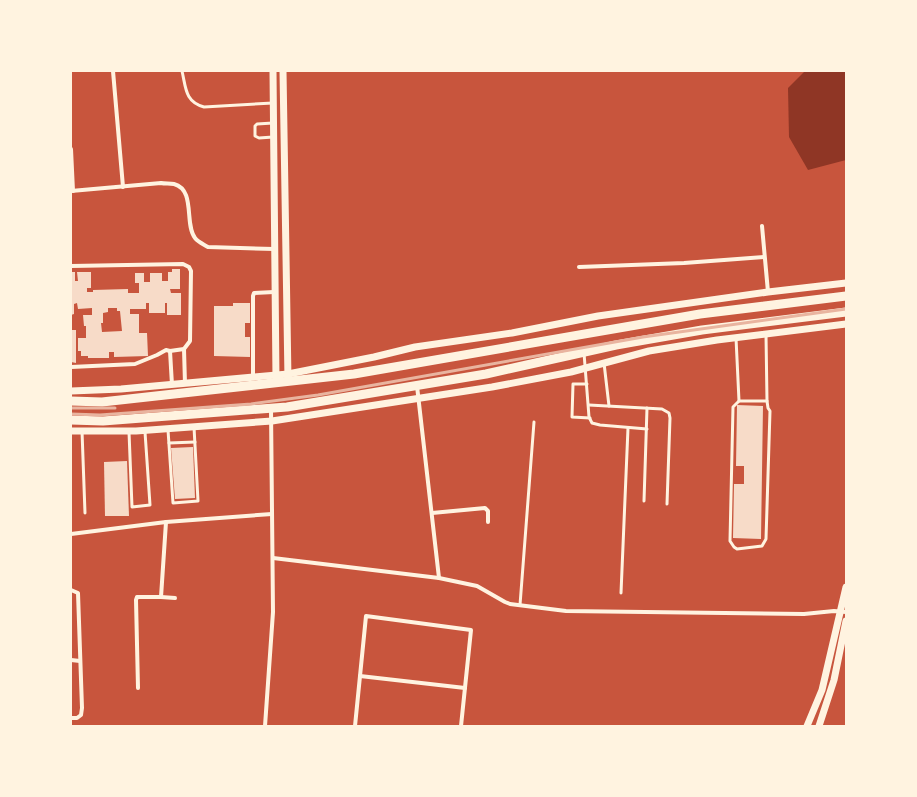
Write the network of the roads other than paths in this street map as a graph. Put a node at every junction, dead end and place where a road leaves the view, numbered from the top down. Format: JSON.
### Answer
{"nodes":[{"id":1,"x":113,"y":71,"type":"edge"},
{"id":2,"x":182,"y":71,"type":"edge"},
{"id":3,"x":273,"y":71,"type":"edge"},
{"id":4,"x":283,"y":71,"type":"edge"},
{"id":5,"x":273,"y":103,"type":"junction"},
{"id":6,"x":273,"y":123,"type":"junction"},
{"id":7,"x":273,"y":137,"type":"junction"},
{"id":8,"x":71,"y":150,"type":"edge"},
{"id":9,"x":123,"y":187,"type":"junction"},
{"id":10,"x":72,"y":191,"type":"edge"},
{"id":11,"x":762,"y":226,"type":"dead end"},
{"id":12,"x":274,"y":249,"type":"junction"},
{"id":13,"x":764,"y":257,"type":"junction"},
{"id":14,"x":71,"y":266,"type":"edge"},
{"id":15,"x":579,"y":267,"type":"dead end"},
{"id":16,"x":846,"y":283,"type":"edge"},
{"id":17,"x":274,"y":292,"type":"junction"},
{"id":18,"x":768,"y":292,"type":"junction"},
{"id":19,"x":846,"y":296,"type":"edge"},
{"id":20,"x":846,"y":312,"type":"edge"},
{"id":21,"x":658,"y":321,"type":"junction"},
{"id":22,"x":846,"y":324,"type":"edge"},
{"id":23,"x":766,"y":334,"type":"junction"},
{"id":24,"x":661,"y":337,"type":"junction"},
{"id":25,"x":736,"y":338,"type":"junction"},
{"id":26,"x":184,"y":349,"type":"junction"},
{"id":27,"x":170,"y":351,"type":"junction"},
{"id":28,"x":584,"y":352,"type":"junction"},
{"id":29,"x":604,"y":363,"type":"junction"},
{"id":30,"x":71,"y":367,"type":"edge"},
{"id":31,"x":586,"y":367,"type":"junction"},
{"id":32,"x":253,"y":377,"type":"junction"},
{"id":33,"x":288,"y":378,"type":"junction"},
{"id":34,"x":276,"y":379,"type":"junction"},
{"id":35,"x":186,"y":384,"type":"junction"},
{"id":36,"x":417,"y":384,"type":"junction"},
{"id":37,"x":587,"y":384,"type":"junction"},
{"id":38,"x":172,"y":385,"type":"junction"},
{"id":39,"x":71,"y":391,"type":"edge"},
{"id":40,"x":419,"y":398,"type":"junction"},
{"id":41,"x":71,"y":401,"type":"edge"},
{"id":42,"x":768,"y":401,"type":"junction"},
{"id":43,"x":739,"y":402,"type":"junction"},
{"id":44,"x":589,"y":406,"type":"junction"},
{"id":45,"x":609,"y":406,"type":"junction"},
{"id":46,"x":271,"y":408,"type":"junction"},
{"id":47,"x":647,"y":408,"type":"junction"},
{"id":48,"x":590,"y":418,"type":"junction"},
{"id":49,"x":71,"y":420,"type":"edge"},
{"id":50,"x":272,"y":421,"type":"junction"},
{"id":51,"x":534,"y":422,"type":"dead end"},
{"id":52,"x":194,"y":426,"type":"junction"},
{"id":53,"x":168,"y":428,"type":"junction"},
{"id":54,"x":628,"y":428,"type":"junction"},
{"id":55,"x":647,"y":429,"type":"junction"},
{"id":56,"x":145,"y":430,"type":"junction"},
{"id":57,"x":71,"y":431,"type":"edge"},
{"id":58,"x":82,"y":431,"type":"junction"},
{"id":59,"x":129,"y":431,"type":"junction"},
{"id":60,"x":195,"y":442,"type":"junction"},
{"id":61,"x":169,"y":443,"type":"junction"},
{"id":62,"x":644,"y":500,"type":"dead end"},
{"id":63,"x":667,"y":504,"type":"dead end"},
{"id":64,"x":85,"y":513,"type":"dead end"},
{"id":65,"x":432,"y":513,"type":"junction"},
{"id":66,"x":272,"y":514,"type":"junction"},
{"id":67,"x":166,"y":522,"type":"junction"},
{"id":68,"x":488,"y":522,"type":"dead end"},
{"id":69,"x":71,"y":534,"type":"edge"},
{"id":70,"x":273,"y":558,"type":"junction"},
{"id":71,"x":439,"y":578,"type":"junction"},
{"id":72,"x":846,"y":587,"type":"edge"},
{"id":73,"x":71,"y":590,"type":"edge"},
{"id":74,"x":621,"y":592,"type":"dead end"},
{"id":75,"x":161,"y":597,"type":"junction"},
{"id":76,"x":175,"y":598,"type":"dead end"},
{"id":77,"x":520,"y":605,"type":"junction"},
{"id":78,"x":843,"y":611,"type":"edge"},
{"id":79,"x":846,"y":621,"type":"edge"},
{"id":80,"x":71,"y":660,"type":"edge"},
{"id":81,"x":80,"y":661,"type":"junction"},
{"id":82,"x":360,"y":676,"type":"junction"},
{"id":83,"x":138,"y":688,"type":"dead end"},
{"id":84,"x":465,"y":688,"type":"junction"},
{"id":85,"x":71,"y":718,"type":"edge"},
{"id":86,"x":265,"y":726,"type":"edge"},
{"id":87,"x":356,"y":726,"type":"edge"},
{"id":88,"x":462,"y":726,"type":"edge"},
{"id":89,"x":807,"y":726,"type":"edge"},
{"id":90,"x":819,"y":726,"type":"edge"}],
"edges":[{"from":1,"to":9,"type":"street"},
{"from":2,"to":5,"type":"lane"},
{"from":3,"to":5,"type":"street"},
{"from":4,"to":33,"type":"street"},
{"from":5,"to":6,"type":"street"},
{"from":6,"to":7,"type":"street"},
{"from":6,"to":7,"type":"lane"},
{"from":7,"to":12,"type":"street"},
{"from":8,"to":10,"type":"street"},
{"from":9,"to":10,"type":"street"},
{"from":9,"to":12,"type":"street"},
{"from":11,"to":13,"type":"street"},
{"from":12,"to":17,"type":"street"},
{"from":13,"to":15,"type":"street"},
{"from":13,"to":18,"type":"street"},
{"from":14,"to":26,"type":"street"},
{"from":16,"to":18,"type":"street"},
{"from":17,"to":32,"type":"street"},
{"from":17,"to":34,"type":"street"},
{"from":18,"to":33,"type":"street"},
{"from":19,"to":21,"type":"main road"},
{"from":20,"to":24,"type":"main road"},
{"from":21,"to":24,"type":"main road"},
{"from":21,"to":33,"type":"main road"},
{"from":22,"to":23,"type":"street"},
{"from":23,"to":25,"type":"street"},
{"from":23,"to":42,"type":"lane"},
{"from":24,"to":28,"type":"main road"},
{"from":25,"to":29,"type":"street"},
{"from":25,"to":43,"type":"lane"},
{"from":26,"to":27,"type":"street"},
{"from":26,"to":35,"type":"street"},
{"from":27,"to":30,"type":"street"},
{"from":27,"to":38,"type":"street"},
{"from":28,"to":31,"type":"lane"},
{"from":28,"to":36,"type":"main road"},
{"from":29,"to":31,"type":"street"},
{"from":29,"to":45,"type":"lane"},
{"from":31,"to":37,"type":"lane"},
{"from":31,"to":40,"type":"street"},
{"from":32,"to":34,"type":"street"},
{"from":32,"to":35,"type":"street"},
{"from":33,"to":34,"type":"main road"},
{"from":34,"to":41,"type":"main road"},
{"from":35,"to":38,"type":"street"},
{"from":36,"to":40,"type":"street"},
{"from":36,"to":46,"type":"main road"},
{"from":37,"to":44,"type":"lane"},
{"from":37,"to":48,"type":"lane"},
{"from":38,"to":39,"type":"street"},
{"from":40,"to":50,"type":"street"},
{"from":40,"to":65,"type":"street"},
{"from":42,"to":43,"type":"lane"},
{"from":42,"to":43,"type":"lane"},
{"from":44,"to":45,"type":"lane"},
{"from":44,"to":48,"type":"lane"},
{"from":45,"to":47,"type":"lane"},
{"from":46,"to":49,"type":"main road"},
{"from":46,"to":50,"type":"street"},
{"from":47,"to":55,"type":"lane"},
{"from":47,"to":63,"type":"lane"},
{"from":48,"to":54,"type":"lane"},
{"from":50,"to":52,"type":"street"},
{"from":50,"to":66,"type":"street"},
{"from":51,"to":77,"type":"lane"},
{"from":52,"to":53,"type":"street"},
{"from":52,"to":60,"type":"lane"},
{"from":53,"to":56,"type":"street"},
{"from":53,"to":61,"type":"lane"},
{"from":54,"to":55,"type":"lane"},
{"from":54,"to":74,"type":"lane"},
{"from":55,"to":62,"type":"lane"},
{"from":56,"to":59,"type":"street"},
{"from":56,"to":59,"type":"lane"},
{"from":57,"to":58,"type":"street"},
{"from":58,"to":59,"type":"street"},
{"from":58,"to":64,"type":"lane"},
{"from":60,"to":61,"type":"lane"},
{"from":60,"to":61,"type":"lane"},
{"from":65,"to":68,"type":"street"},
{"from":65,"to":71,"type":"street"},
{"from":66,"to":67,"type":"street"},
{"from":66,"to":70,"type":"street"},
{"from":67,"to":69,"type":"street"},
{"from":67,"to":75,"type":"street"},
{"from":70,"to":71,"type":"street"},
{"from":70,"to":86,"type":"street"},
{"from":71,"to":77,"type":"street"},
{"from":72,"to":78,"type":"street"},
{"from":73,"to":81,"type":"street"},
{"from":75,"to":76,"type":"street"},
{"from":75,"to":83,"type":"street"},
{"from":77,"to":78,"type":"street"},
{"from":78,"to":89,"type":"street"},
{"from":79,"to":90,"type":"street"},
{"from":80,"to":81,"type":"street"},
{"from":81,"to":85,"type":"street"},
{"from":82,"to":84,"type":"street"},
{"from":82,"to":84,"type":"street"},
{"from":82,"to":87,"type":"street"},
{"from":84,"to":88,"type":"street"}]}
